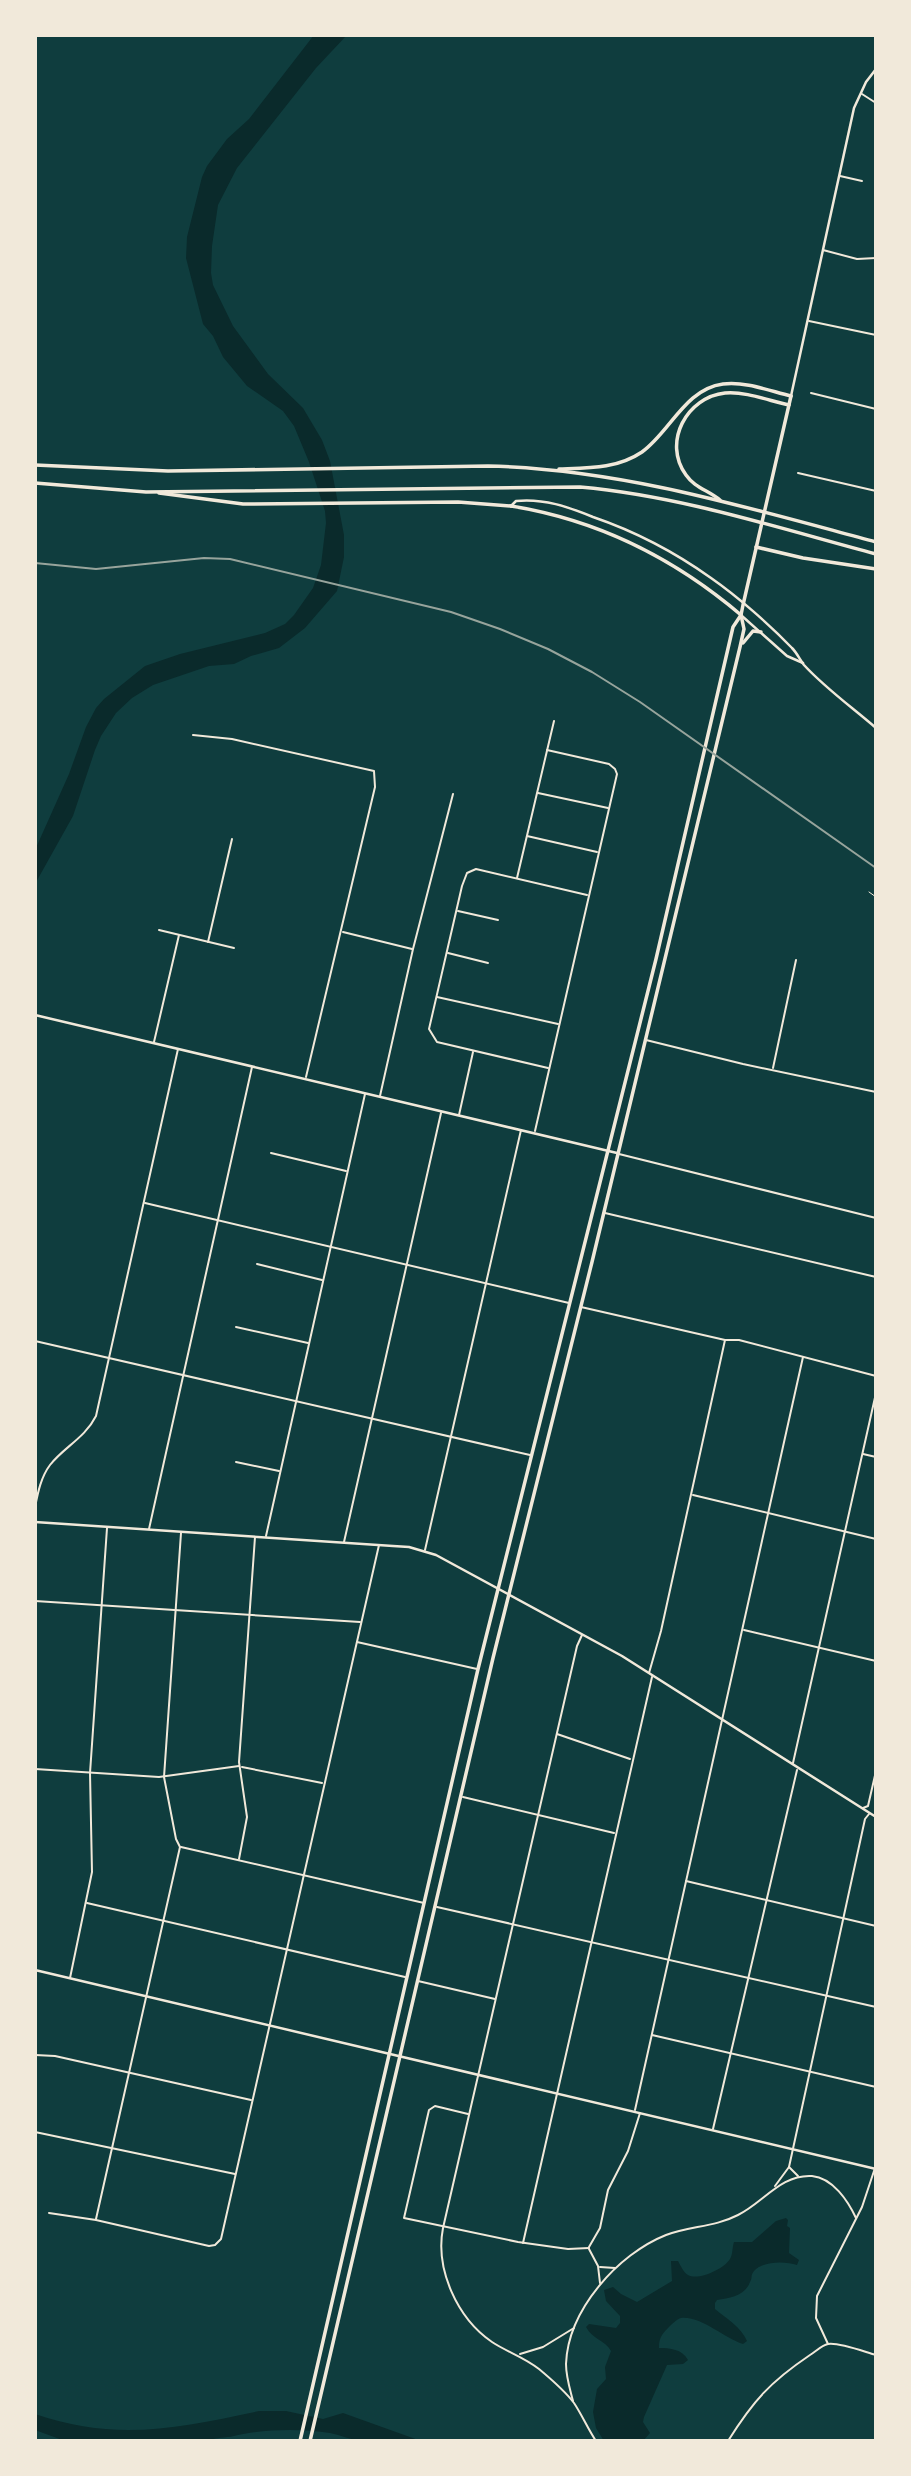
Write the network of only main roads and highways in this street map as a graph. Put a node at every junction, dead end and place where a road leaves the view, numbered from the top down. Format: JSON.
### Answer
{"nodes":[{"id":1,"x":789,"y":405,"type":"junction"},
{"id":2,"x":35,"y":465,"type":"edge"},
{"id":3,"x":545,"y":469,"type":"junction"},
{"id":4,"x":35,"y":483,"type":"edge"},
{"id":5,"x":146,"y":492,"type":"junction"},
{"id":6,"x":722,"y":501,"type":"junction"},
{"id":7,"x":876,"y":542,"type":"edge"},
{"id":8,"x":757,"y":547,"type":"junction"},
{"id":9,"x":876,"y":554,"type":"edge"},
{"id":10,"x":876,"y":569,"type":"edge"},
{"id":11,"x":741,"y":615,"type":"junction"},
{"id":12,"x":761,"y":632,"type":"road end"},
{"id":13,"x":740,"y":647,"type":"junction"},
{"id":14,"x":300,"y":2441,"type":"edge"},
{"id":15,"x":310,"y":2441,"type":"edge"}],
"edges":[{"from":1,"to":3,"type":"main road"},
{"from":1,"to":6,"type":"main road"},
{"from":1,"to":8,"type":"main road"},
{"from":2,"to":3,"type":"main road"},
{"from":3,"to":6,"type":"main road"},
{"from":4,"to":5,"type":"main road"},
{"from":5,"to":9,"type":"main road"},
{"from":5,"to":11,"type":"main road"},
{"from":6,"to":7,"type":"main road"},
{"from":8,"to":10,"type":"main road"},
{"from":8,"to":11,"type":"main road"},
{"from":11,"to":13,"type":"main road"},
{"from":11,"to":14,"type":"main road"},
{"from":12,"to":13,"type":"main road"},
{"from":13,"to":15,"type":"main road"}]}
